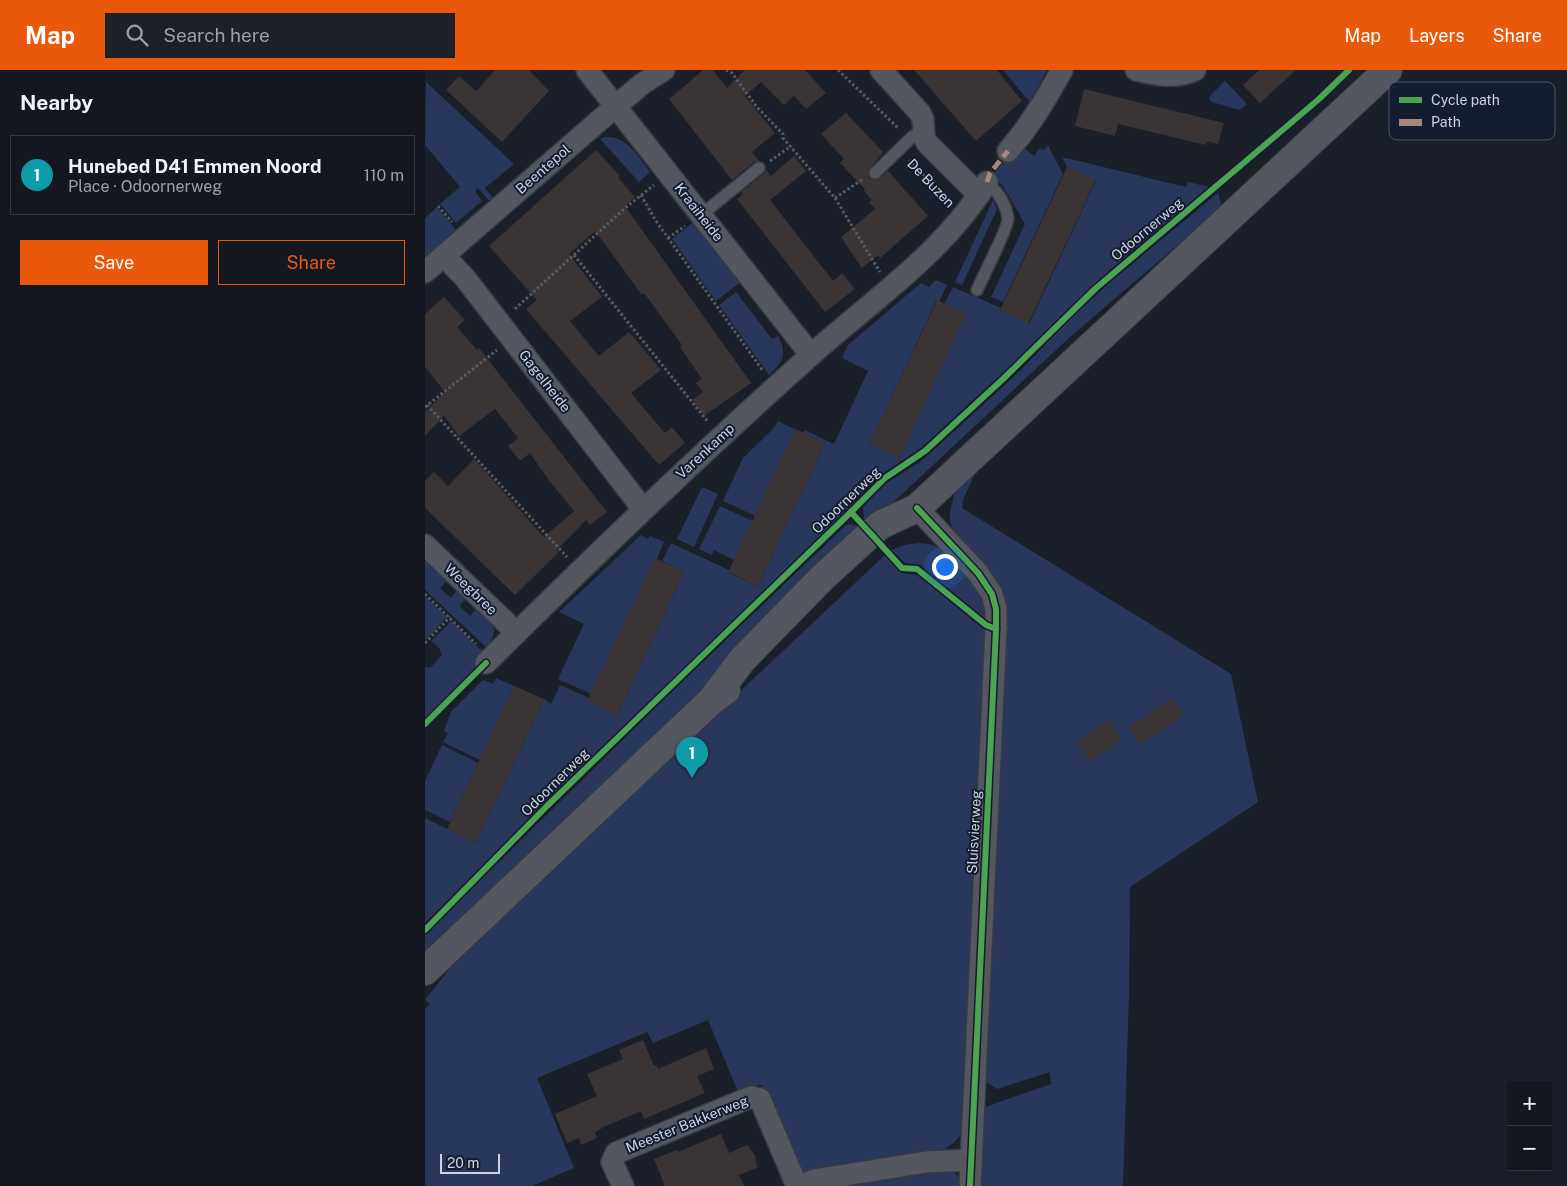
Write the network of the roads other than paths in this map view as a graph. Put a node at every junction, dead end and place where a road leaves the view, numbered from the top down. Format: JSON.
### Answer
{"nodes":[{"id":1,"x":587,"y":70,"type":"edge"},
{"id":2,"x":665,"y":70,"type":"edge"},
{"id":3,"x":881,"y":70,"type":"edge"},
{"id":4,"x":1062,"y":70,"type":"edge"},
{"id":5,"x":1136,"y":70,"type":"edge"},
{"id":6,"x":1195,"y":70,"type":"edge"},
{"id":7,"x":1388,"y":70,"type":"edge"},
{"id":8,"x":637,"y":77,"type":"edge"},
{"id":9,"x":616,"y":106,"type":"junction"},
{"id":10,"x":917,"y":138,"type":"junction"},
{"id":11,"x":1008,"y":151,"type":"dead end"},
{"id":12,"x":759,"y":168,"type":"road end"},
{"id":13,"x":875,"y":173,"type":"road end"},
{"id":14,"x":983,"y":188,"type":"junction"},
{"id":15,"x":701,"y":215,"type":"junction"},
{"id":16,"x":444,"y":256,"type":"junction"},
{"id":17,"x":425,"y":272,"type":"edge"},
{"id":18,"x":977,"y":290,"type":"dead end"},
{"id":19,"x":811,"y":355,"type":"junction"},
{"id":20,"x":643,"y":509,"type":"junction"},
{"id":21,"x":915,"y":510,"type":"junction"},
{"id":22,"x":425,"y":545,"type":"edge"},
{"id":23,"x":516,"y":632,"type":"junction"},
{"id":24,"x":489,"y":660,"type":"road end"},
{"id":25,"x":425,"y":971,"type":"edge"},
{"id":26,"x":971,"y":1160,"type":"junction"},
{"id":27,"x":623,"y":1186,"type":"edge"},
{"id":28,"x":797,"y":1186,"type":"edge"},
{"id":29,"x":801,"y":1186,"type":"edge"},
{"id":30,"x":970,"y":1186,"type":"edge"}],
"edges":[{"from":1,"to":9,"type":"street","name":"Kraaiheide"},
{"from":2,"to":8,"type":"street","name":"Beentepol"},
{"from":3,"to":10,"type":"street","name":"De Buzen"},
{"from":4,"to":11,"type":"street"},
{"from":5,"to":6,"type":"street"},
{"from":7,"to":21,"type":"main road"},
{"from":8,"to":9,"type":"street","name":"Beentepol"},
{"from":9,"to":15,"type":"street","name":"Kraaiheide"},
{"from":9,"to":16,"type":"street","name":"Beentepol"},
{"from":10,"to":13,"type":"lane"},
{"from":10,"to":14,"type":"street","name":"De Buzen"},
{"from":12,"to":15,"type":"lane"},
{"from":14,"to":18,"type":"lane"},
{"from":14,"to":19,"type":"street","name":"Varenkamp"},
{"from":15,"to":19,"type":"street","name":"Kraaiheide"},
{"from":16,"to":17,"type":"street","name":"Beentepol"},
{"from":16,"to":20,"type":"street","name":"Gagelheide"},
{"from":19,"to":20,"type":"street","name":"Varenkamp"},
{"from":20,"to":23,"type":"street","name":"Varenkamp"},
{"from":21,"to":25,"type":"main road"},
{"from":21,"to":26,"type":"street","name":"Sluisvierweg"},
{"from":22,"to":23,"type":"street","name":"Weegbree"},
{"from":23,"to":24,"type":"street","name":"Varenkamp"},
{"from":26,"to":29,"type":"street"},
{"from":26,"to":30,"type":"street","name":"Sluisvierweg"},
{"from":27,"to":28,"type":"street","name":"Meester Bakkerweg"}]}
